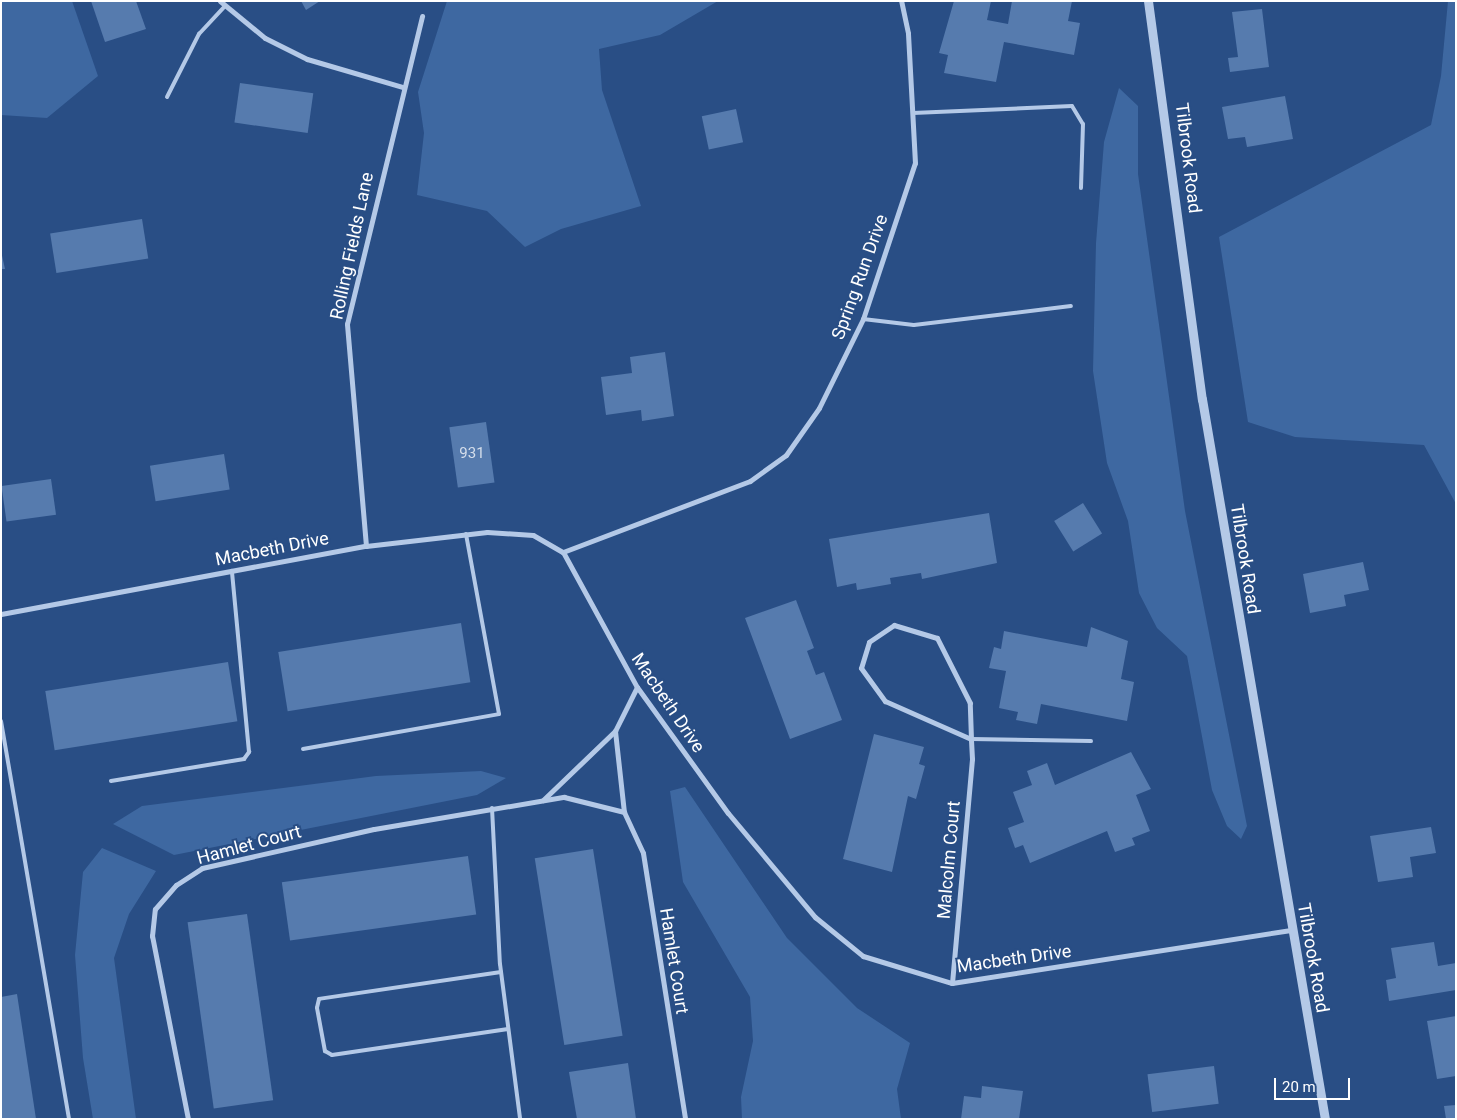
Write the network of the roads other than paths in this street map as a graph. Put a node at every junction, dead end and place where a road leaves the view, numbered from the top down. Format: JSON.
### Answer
{"nodes":[{"id":1,"x":220,"y":1,"type":"edge"},
{"id":2,"x":901,"y":1,"type":"edge"},
{"id":3,"x":1148,"y":1,"type":"edge"},
{"id":4,"x":224,"y":7,"type":"junction"},
{"id":5,"x":422,"y":16,"type":"dead end"},
{"id":6,"x":404,"y":87,"type":"junction"},
{"id":7,"x":166,"y":97,"type":"dead end"},
{"id":8,"x":913,"y":113,"type":"junction"},
{"id":9,"x":1081,"y":188,"type":"dead end"},
{"id":10,"x":1071,"y":306,"type":"dead end"},
{"id":11,"x":863,"y":319,"type":"junction"},
{"id":12,"x":466,"y":534,"type":"junction"},
{"id":13,"x":366,"y":546,"type":"junction"},
{"id":14,"x":563,"y":552,"type":"junction"},
{"id":15,"x":232,"y":571,"type":"junction"},
{"id":16,"x":1,"y":614,"type":"edge"},
{"id":17,"x":637,"y":687,"type":"junction"},
{"id":18,"x":1,"y":720,"type":"edge"},
{"id":19,"x":615,"y":731,"type":"junction"},
{"id":20,"x":971,"y":739,"type":"junction"},
{"id":21,"x":1091,"y":741,"type":"dead end"},
{"id":22,"x":302,"y":749,"type":"dead end"},
{"id":23,"x":111,"y":781,"type":"dead end"},
{"id":24,"x":543,"y":800,"type":"junction"},
{"id":25,"x":492,"y":808,"type":"junction"},
{"id":26,"x":624,"y":812,"type":"junction"},
{"id":27,"x":1291,"y":930,"type":"junction"},
{"id":28,"x":501,"y":972,"type":"junction"},
{"id":29,"x":952,"y":983,"type":"junction"},
{"id":30,"x":508,"y":1029,"type":"junction"},
{"id":31,"x":69,"y":1119,"type":"edge"},
{"id":32,"x":188,"y":1119,"type":"edge"},
{"id":33,"x":520,"y":1119,"type":"edge"},
{"id":34,"x":685,"y":1119,"type":"edge"},
{"id":35,"x":1325,"y":1119,"type":"edge"}],
"edges":[{"from":1,"to":4,"type":"street"},
{"from":2,"to":8,"type":"street","name":"Spring Run Drive"},
{"from":3,"to":27,"type":"street","name":"Tilbrook Road"},
{"from":4,"to":6,"type":"street"},
{"from":4,"to":7,"type":"lane"},
{"from":5,"to":6,"type":"street","name":"Rolling Fields Lane"},
{"from":6,"to":13,"type":"street","name":"Rolling Fields Lane"},
{"from":8,"to":9,"type":"lane"},
{"from":8,"to":11,"type":"street","name":"Spring Run Drive"},
{"from":10,"to":11,"type":"lane"},
{"from":11,"to":14,"type":"street","name":"Spring Run Drive"},
{"from":12,"to":13,"type":"street","name":"Macbeth Drive"},
{"from":12,"to":14,"type":"street","name":"Macbeth Drive"},
{"from":12,"to":22,"type":"lane"},
{"from":13,"to":15,"type":"street","name":"Macbeth Drive"},
{"from":14,"to":17,"type":"street","name":"Macbeth Drive"},
{"from":15,"to":16,"type":"street","name":"Macbeth Drive"},
{"from":15,"to":23,"type":"lane"},
{"from":17,"to":19,"type":"street"},
{"from":17,"to":29,"type":"street","name":"Macbeth Drive"},
{"from":18,"to":31,"type":"lane"},
{"from":19,"to":24,"type":"street"},
{"from":19,"to":26,"type":"street","name":"Hamlet Court"},
{"from":20,"to":20,"type":"street","name":"Malcolm Court"},
{"from":20,"to":21,"type":"lane"},
{"from":20,"to":29,"type":"street","name":"Malcolm Court"},
{"from":24,"to":25,"type":"street","name":"Hamlet Court"},
{"from":24,"to":26,"type":"street","name":"Hamlet Court"},
{"from":25,"to":28,"type":"lane"},
{"from":25,"to":32,"type":"street","name":"Hamlet Court"},
{"from":26,"to":34,"type":"street","name":"Hamlet Court"},
{"from":27,"to":29,"type":"street","name":"Macbeth Drive"},
{"from":27,"to":35,"type":"street","name":"Tilbrook Road"},
{"from":28,"to":30,"type":"lane"},
{"from":28,"to":30,"type":"lane"},
{"from":30,"to":33,"type":"lane"}]}
